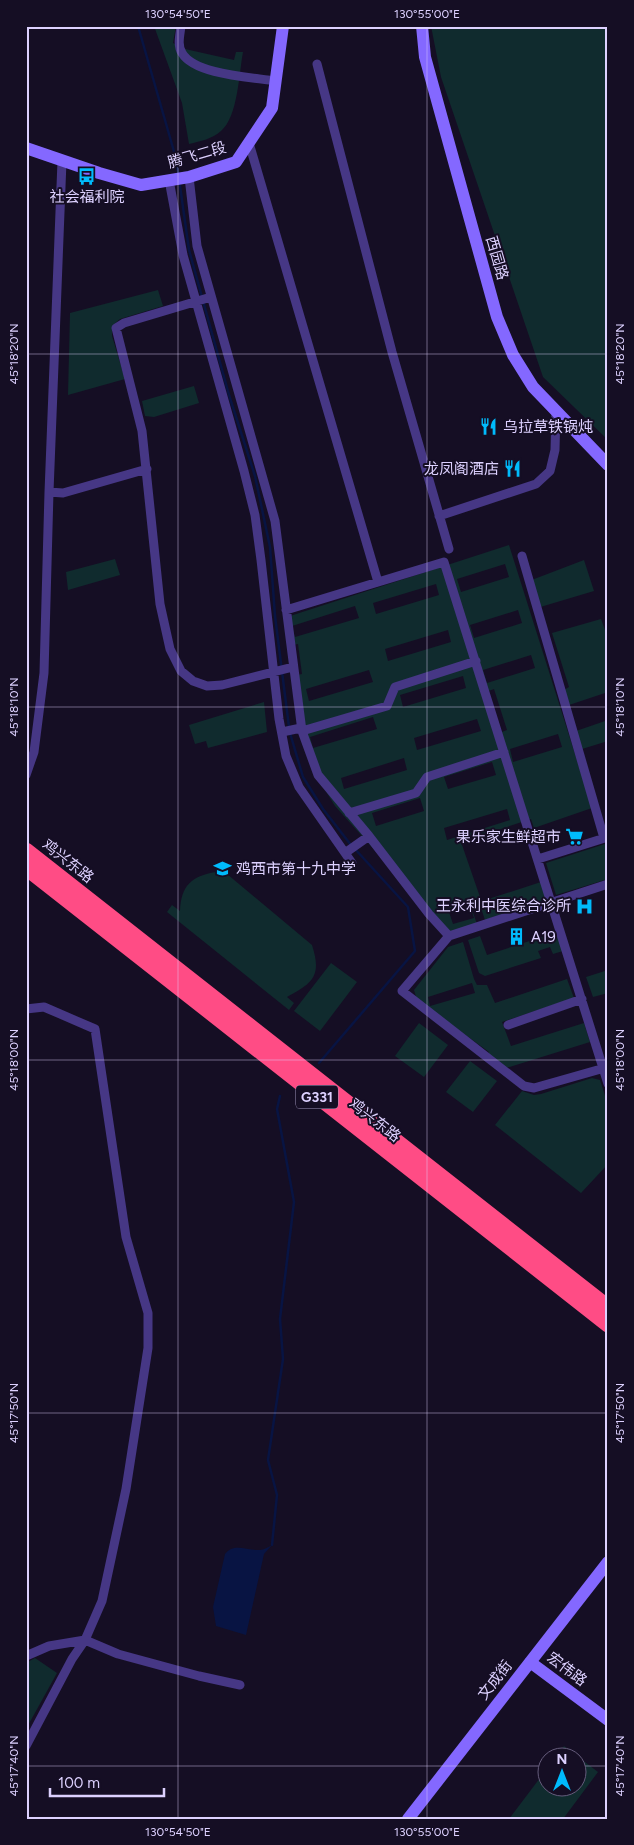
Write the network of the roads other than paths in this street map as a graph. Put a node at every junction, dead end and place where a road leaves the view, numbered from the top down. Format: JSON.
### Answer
{"nodes":[{"id":1,"x":181,"y":26,"type":"edge"},
{"id":2,"x":283,"y":26,"type":"edge"},
{"id":3,"x":422,"y":26,"type":"edge"},
{"id":4,"x":317,"y":64,"type":"dead end"},
{"id":5,"x":276,"y":80,"type":"junction"},
{"id":6,"x":249,"y":143,"type":"junction"},
{"id":7,"x":26,"y":148,"type":"edge"},
{"id":8,"x":62,"y":161,"type":"junction"},
{"id":9,"x":189,"y":177,"type":"junction"},
{"id":10,"x":169,"y":180,"type":"junction"},
{"id":11,"x":193,"y":212,"type":"junction"},
{"id":12,"x":176,"y":216,"type":"junction"},
{"id":13,"x":198,"y":251,"type":"junction"},
{"id":14,"x":183,"y":255,"type":"junction"},
{"id":15,"x":211,"y":296,"type":"junction"},
{"id":16,"x":196,"y":300,"type":"junction"},
{"id":17,"x":556,"y":411,"type":"junction"},
{"id":18,"x":608,"y":465,"type":"edge"},
{"id":19,"x":147,"y":469,"type":"junction"},
{"id":20,"x":49,"y":492,"type":"junction"},
{"id":21,"x":439,"y":516,"type":"junction"},
{"id":22,"x":449,"y":548,"type":"dead end"},
{"id":23,"x":522,"y":556,"type":"dead end"},
{"id":24,"x":378,"y":582,"type":"junction"},
{"id":25,"x":286,"y":610,"type":"junction"},
{"id":26,"x":476,"y":661,"type":"junction"},
{"id":27,"x":293,"y":667,"type":"junction"},
{"id":28,"x":274,"y":672,"type":"junction"},
{"id":29,"x":302,"y":729,"type":"junction"},
{"id":30,"x":282,"y":732,"type":"junction"},
{"id":31,"x":504,"y":752,"type":"junction"},
{"id":32,"x":26,"y":775,"type":"edge"},
{"id":33,"x":349,"y":813,"type":"junction"},
{"id":34,"x":369,"y":836,"type":"junction"},
{"id":35,"x":606,"y":837,"type":"edge"},
{"id":36,"x":26,"y":850,"type":"edge"},
{"id":37,"x":345,"y":853,"type":"junction"},
{"id":38,"x":538,"y":859,"type":"junction"},
{"id":39,"x":352,"y":863,"type":"dead end"},
{"id":40,"x":26,"y":868,"type":"edge"},
{"id":41,"x":608,"y":884,"type":"edge"},
{"id":42,"x":552,"y":902,"type":"junction"},
{"id":43,"x":449,"y":936,"type":"junction"},
{"id":44,"x":582,"y":999,"type":"junction"},
{"id":45,"x":26,"y":1009,"type":"edge"},
{"id":46,"x":508,"y":1024,"type":"dead end"},
{"id":47,"x":605,"y":1067,"type":"edge"},
{"id":48,"x":608,"y":1084,"type":"edge"},
{"id":49,"x":608,"y":1307,"type":"edge"},
{"id":50,"x":608,"y":1325,"type":"edge"},
{"id":51,"x":608,"y":1562,"type":"edge"},
{"id":52,"x":608,"y":1576,"type":"edge"},
{"id":53,"x":84,"y":1640,"type":"junction"},
{"id":54,"x":26,"y":1656,"type":"edge"},
{"id":55,"x":534,"y":1664,"type":"junction"},
{"id":56,"x":240,"y":1685,"type":"dead end"},
{"id":57,"x":608,"y":1720,"type":"edge"},
{"id":58,"x":26,"y":1746,"type":"edge"},
{"id":59,"x":408,"y":1819,"type":"edge"},
{"id":60,"x":419,"y":1819,"type":"edge"}],
"edges":[{"from":1,"to":5,"type":"street"},
{"from":2,"to":5,"type":"main road","name":"腾飞二段"},
{"from":3,"to":17,"type":"main road","name":"西园路"},
{"from":4,"to":21,"type":"street"},
{"from":5,"to":6,"type":"main road","name":"腾飞二段"},
{"from":6,"to":9,"type":"main road","name":"腾飞二段"},
{"from":6,"to":24,"type":"street"},
{"from":7,"to":8,"type":"main road","name":"腾飞二段"},
{"from":8,"to":10,"type":"main road","name":"腾飞二段"},
{"from":8,"to":20,"type":"street"},
{"from":9,"to":10,"type":"main road","name":"腾飞二段"},
{"from":9,"to":11,"type":"street"},
{"from":10,"to":12,"type":"street"},
{"from":11,"to":12,"type":"street"},
{"from":11,"to":13,"type":"street"},
{"from":12,"to":14,"type":"street"},
{"from":13,"to":14,"type":"street"},
{"from":13,"to":15,"type":"street"},
{"from":14,"to":16,"type":"street"},
{"from":15,"to":16,"type":"street"},
{"from":15,"to":25,"type":"street"},
{"from":16,"to":19,"type":"street"},
{"from":16,"to":28,"type":"street"},
{"from":17,"to":18,"type":"main road","name":"西园路"},
{"from":17,"to":21,"type":"street"},
{"from":19,"to":20,"type":"street"},
{"from":19,"to":28,"type":"street"},
{"from":20,"to":32,"type":"street"},
{"from":21,"to":22,"type":"street"},
{"from":23,"to":35,"type":"street"},
{"from":24,"to":25,"type":"street"},
{"from":24,"to":26,"type":"street"},
{"from":25,"to":27,"type":"street"},
{"from":26,"to":29,"type":"street"},
{"from":26,"to":31,"type":"street"},
{"from":27,"to":28,"type":"street"},
{"from":27,"to":29,"type":"street"},
{"from":28,"to":30,"type":"street"},
{"from":29,"to":30,"type":"street"},
{"from":29,"to":33,"type":"street"},
{"from":30,"to":37,"type":"street"},
{"from":31,"to":33,"type":"street"},
{"from":31,"to":38,"type":"street"},
{"from":33,"to":34,"type":"street"},
{"from":34,"to":37,"type":"street"},
{"from":34,"to":43,"type":"street"},
{"from":35,"to":38,"type":"street"},
{"from":36,"to":49,"type":"highway","name":"鸡兴东路","number":"G331"},
{"from":37,"to":39,"type":"street"},
{"from":38,"to":42,"type":"street"},
{"from":40,"to":50,"type":"highway","name":"鸡兴东路","number":"G331"},
{"from":41,"to":42,"type":"street"},
{"from":42,"to":43,"type":"street"},
{"from":42,"to":44,"type":"street"},
{"from":43,"to":47,"type":"street"},
{"from":44,"to":46,"type":"street"},
{"from":44,"to":47,"type":"street"},
{"from":45,"to":53,"type":"street"},
{"from":47,"to":48,"type":"street"},
{"from":51,"to":55,"type":"main road","name":"文成街"},
{"from":52,"to":55,"type":"main road","name":"文成街"},
{"from":53,"to":54,"type":"street"},
{"from":53,"to":56,"type":"street"},
{"from":53,"to":58,"type":"street"},
{"from":55,"to":57,"type":"main road","name":"宏伟路"},
{"from":55,"to":59,"type":"main road","name":"文成街"},
{"from":55,"to":60,"type":"main road","name":"文成街"}]}
